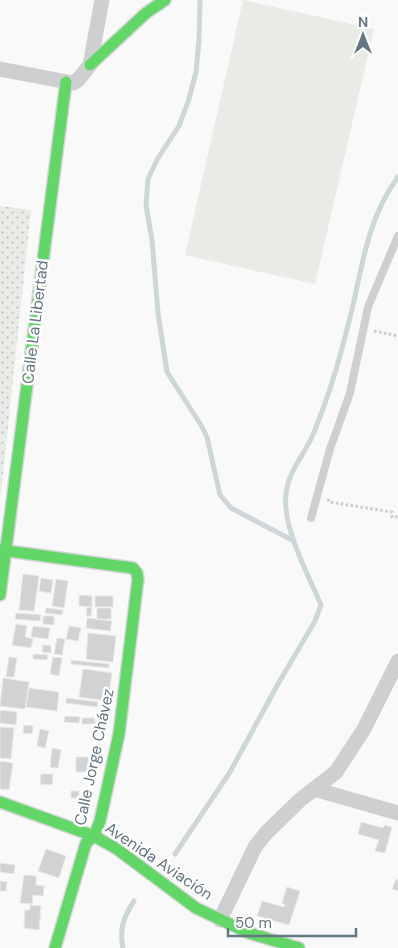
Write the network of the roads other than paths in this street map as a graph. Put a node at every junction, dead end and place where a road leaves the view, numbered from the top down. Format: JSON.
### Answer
{"nodes":[{"id":1,"x":102,"y":0,"type":"edge"},
{"id":2,"x":165,"y":0,"type":"edge"},
{"id":3,"x":90,"y":65,"type":"junction"},
{"id":4,"x":0,"y":69,"type":"edge"},
{"id":5,"x":66,"y":82,"type":"junction"},
{"id":6,"x":398,"y":236,"type":"edge"},
{"id":7,"x":311,"y":518,"type":"dead end"},
{"id":8,"x":3,"y":551,"type":"edge"},
{"id":9,"x":0,"y":595,"type":"edge"},
{"id":10,"x":398,"y":662,"type":"edge"},
{"id":11,"x":314,"y":789,"type":"junction"},
{"id":12,"x":0,"y":802,"type":"edge"},
{"id":13,"x":398,"y":813,"type":"edge"},
{"id":14,"x":94,"y":836,"type":"junction"},
{"id":15,"x":220,"y":920,"type":"junction"},
{"id":16,"x":55,"y":948,"type":"edge"},
{"id":17,"x":299,"y":948,"type":"edge"}],
"edges":[{"from":1,"to":3,"type":"street"},
{"from":2,"to":3,"type":"street"},
{"from":3,"to":5,"type":"street"},
{"from":4,"to":5,"type":"street"},
{"from":5,"to":8,"type":"street","name":"Calle La Libertad"},
{"from":6,"to":7,"type":"lane"},
{"from":8,"to":9,"type":"street","name":"Calle La Libertad"},
{"from":8,"to":14,"type":"street","name":"Calle Jorge Chávez"},
{"from":10,"to":11,"type":"street"},
{"from":11,"to":13,"type":"street"},
{"from":11,"to":15,"type":"street"},
{"from":12,"to":14,"type":"street","name":"Avenida Aviación"},
{"from":14,"to":15,"type":"street","name":"Avenida Aviación"},
{"from":14,"to":16,"type":"street","name":"Calle Jorge Chávez"},
{"from":15,"to":17,"type":"street","name":"Avenida Aviación"}]}
